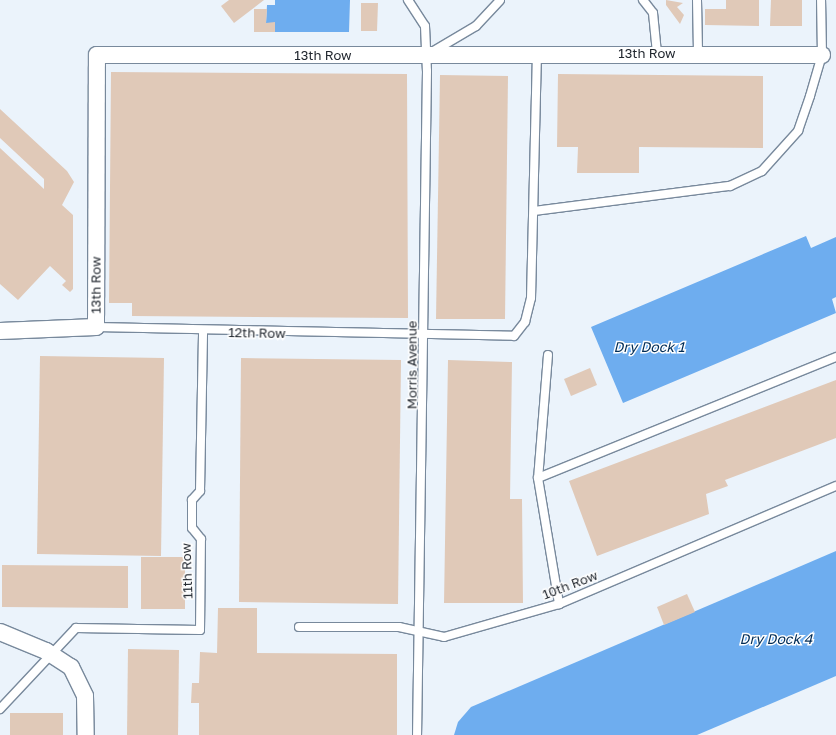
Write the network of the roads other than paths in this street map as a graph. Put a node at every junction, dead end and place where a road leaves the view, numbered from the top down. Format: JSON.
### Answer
{"nodes":[{"id":1,"x":408,"y":0,"type":"edge"},
{"id":2,"x":500,"y":0,"type":"edge"},
{"id":3,"x":643,"y":0,"type":"edge"},
{"id":4,"x":697,"y":0,"type":"edge"},
{"id":5,"x":821,"y":0,"type":"edge"},
{"id":6,"x":537,"y":53,"type":"junction"},
{"id":7,"x":657,"y":53,"type":"junction"},
{"id":8,"x":698,"y":53,"type":"junction"},
{"id":9,"x":426,"y":55,"type":"junction"},
{"id":10,"x":822,"y":55,"type":"junction"},
{"id":11,"x":534,"y":211,"type":"junction"},
{"id":12,"x":96,"y":327,"type":"junction"},
{"id":13,"x":0,"y":331,"type":"edge"},
{"id":14,"x":203,"y":332,"type":"junction"},
{"id":15,"x":425,"y":335,"type":"junction"},
{"id":16,"x":548,"y":355,"type":"dead end"},
{"id":17,"x":836,"y":357,"type":"edge"},
{"id":18,"x":538,"y":478,"type":"junction"},
{"id":19,"x":836,"y":486,"type":"edge"},
{"id":20,"x":559,"y":604,"type":"junction"},
{"id":21,"x":298,"y":627,"type":"dead end"},
{"id":22,"x":420,"y":631,"type":"junction"},
{"id":23,"x":0,"y":632,"type":"edge"},
{"id":24,"x":50,"y":653,"type":"junction"},
{"id":25,"x":1,"y":704,"type":"edge"},
{"id":26,"x":86,"y":735,"type":"edge"},
{"id":27,"x":417,"y":735,"type":"edge"}],
"edges":[{"from":1,"to":9,"type":"lane","name":"Morris Avenue"},
{"from":2,"to":9,"type":"lane"},
{"from":3,"to":7,"type":"lane"},
{"from":4,"to":8,"type":"lane"},
{"from":5,"to":10,"type":"lane"},
{"from":6,"to":7,"type":"street","name":"13th Row"},
{"from":6,"to":9,"type":"street","name":"13th Row"},
{"from":6,"to":11,"type":"lane"},
{"from":7,"to":8,"type":"street","name":"13th Row"},
{"from":8,"to":10,"type":"street","name":"13th Row"},
{"from":9,"to":12,"type":"street","name":"13th Row"},
{"from":9,"to":15,"type":"lane","name":"Morris Avenue"},
{"from":10,"to":11,"type":"lane"},
{"from":11,"to":15,"type":"lane","name":"12th Row"},
{"from":12,"to":13,"type":"street","name":"12th Row"},
{"from":12,"to":14,"type":"lane","name":"12th Row"},
{"from":14,"to":15,"type":"lane","name":"12th Row"},
{"from":14,"to":24,"type":"lane","name":"11th Row"},
{"from":15,"to":22,"type":"lane","name":"Morris Avenue"},
{"from":16,"to":18,"type":"lane"},
{"from":17,"to":18,"type":"lane"},
{"from":18,"to":20,"type":"lane"},
{"from":19,"to":20,"type":"lane","name":"10th Row"},
{"from":20,"to":22,"type":"lane","name":"10th Row"},
{"from":21,"to":22,"type":"lane","name":"10th Row"},
{"from":22,"to":27,"type":"lane","name":"Morris Avenue"},
{"from":23,"to":24,"type":"street"},
{"from":24,"to":25,"type":"lane"},
{"from":24,"to":26,"type":"street"}]}
